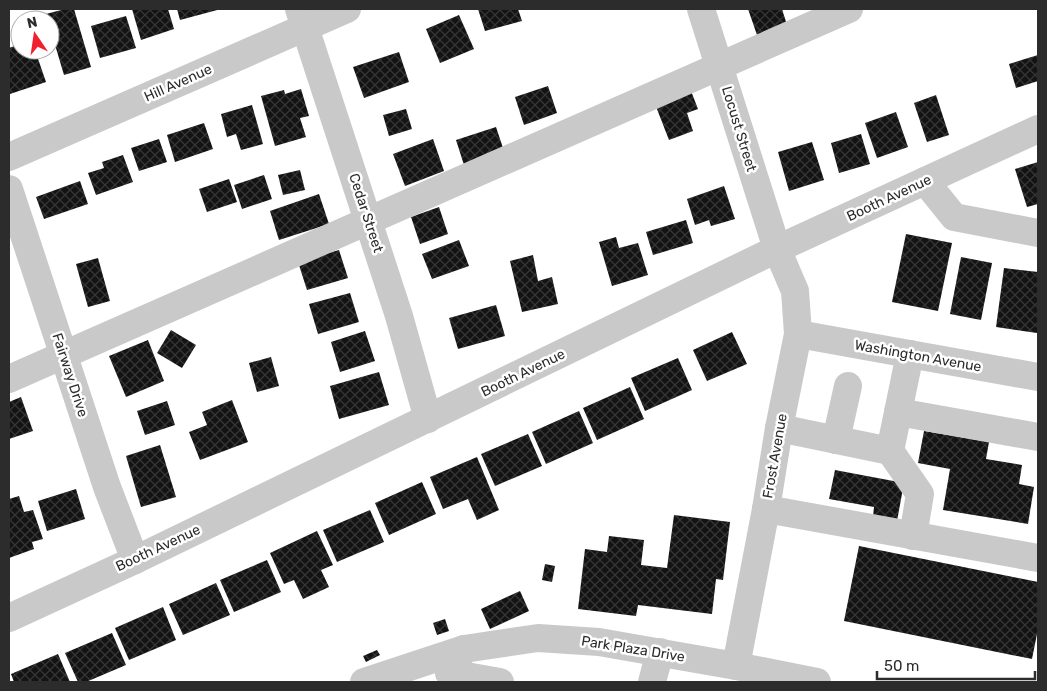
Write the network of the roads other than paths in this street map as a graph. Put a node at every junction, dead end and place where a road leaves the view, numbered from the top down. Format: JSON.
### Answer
{"nodes":[{"id":1,"x":347,"y":9,"type":"edge"},
{"id":2,"x":702,"y":9,"type":"edge"},
{"id":3,"x":848,"y":9,"type":"edge"},
{"id":4,"x":302,"y":18,"type":"edge"},
{"id":5,"x":719,"y":65,"type":"junction"},
{"id":6,"x":1038,"y":129,"type":"edge"},
{"id":7,"x":9,"y":157,"type":"edge"},
{"id":8,"x":925,"y":181,"type":"junction"},
{"id":9,"x":9,"y":189,"type":"edge"},
{"id":10,"x":368,"y":221,"type":"junction"},
{"id":11,"x":1038,"y":233,"type":"edge"},
{"id":12,"x":777,"y":250,"type":"junction"},
{"id":13,"x":798,"y":334,"type":"junction"},
{"id":14,"x":910,"y":354,"type":"junction"},
{"id":15,"x":64,"y":355,"type":"junction"},
{"id":16,"x":1038,"y":377,"type":"edge"},
{"id":17,"x":9,"y":379,"type":"edge"},
{"id":18,"x":848,"y":386,"type":"dead end"},
{"id":19,"x":898,"y":412,"type":"junction"},
{"id":20,"x":428,"y":419,"type":"junction"},
{"id":21,"x":779,"y":428,"type":"junction"},
{"id":22,"x":1038,"y":438,"type":"edge"},
{"id":23,"x":836,"y":440,"type":"junction"},
{"id":24,"x":890,"y":451,"type":"junction"},
{"id":25,"x":766,"y":509,"type":"junction"},
{"id":26,"x":913,"y":536,"type":"junction"},
{"id":27,"x":1038,"y":558,"type":"edge"},
{"id":28,"x":135,"y":560,"type":"junction"},
{"id":29,"x":9,"y":618,"type":"edge"},
{"id":30,"x":464,"y":649,"type":"junction"},
{"id":31,"x":660,"y":652,"type":"junction"},
{"id":32,"x":736,"y":666,"type":"junction"},
{"id":33,"x":446,"y":678,"type":"edge"},
{"id":34,"x":364,"y":682,"type":"edge"},
{"id":35,"x":500,"y":682,"type":"edge"},
{"id":36,"x":652,"y":682,"type":"edge"},
{"id":37,"x":817,"y":682,"type":"edge"}],
"edges":[{"from":1,"to":4,"type":"street","name":"Hill Avenue"},
{"from":2,"to":5,"type":"street","name":"Locust Street"},
{"from":3,"to":5,"type":"street"},
{"from":4,"to":7,"type":"street","name":"Hill Avenue"},
{"from":4,"to":10,"type":"street","name":"Cedar Street"},
{"from":5,"to":10,"type":"street"},
{"from":5,"to":12,"type":"street","name":"Locust Street"},
{"from":6,"to":8,"type":"street","name":"Booth Avenue"},
{"from":8,"to":11,"type":"street"},
{"from":8,"to":12,"type":"street","name":"Booth Avenue"},
{"from":9,"to":15,"type":"street","name":"Fairway Drive"},
{"from":10,"to":15,"type":"street"},
{"from":10,"to":20,"type":"street","name":"Cedar Street"},
{"from":12,"to":13,"type":"street","name":"Frost Avenue"},
{"from":12,"to":20,"type":"street","name":"Booth Avenue"},
{"from":13,"to":14,"type":"street","name":"Washington Avenue"},
{"from":13,"to":21,"type":"street","name":"Frost Avenue"},
{"from":14,"to":16,"type":"street","name":"Washington Avenue"},
{"from":14,"to":19,"type":"street"},
{"from":15,"to":17,"type":"street"},
{"from":15,"to":28,"type":"street","name":"Fairway Drive"},
{"from":18,"to":23,"type":"street"},
{"from":19,"to":22,"type":"street"},
{"from":19,"to":24,"type":"street"},
{"from":20,"to":28,"type":"street","name":"Booth Avenue"},
{"from":21,"to":23,"type":"street"},
{"from":21,"to":25,"type":"street","name":"Frost Avenue"},
{"from":23,"to":24,"type":"street"},
{"from":24,"to":26,"type":"street"},
{"from":25,"to":26,"type":"street"},
{"from":25,"to":32,"type":"street","name":"Frost Avenue"},
{"from":26,"to":27,"type":"street"},
{"from":28,"to":29,"type":"street","name":"Booth Avenue"},
{"from":30,"to":31,"type":"street","name":"Park Plaza Drive"},
{"from":30,"to":33,"type":"street"},
{"from":30,"to":34,"type":"street","name":"Park Plaza Drive"},
{"from":31,"to":32,"type":"street","name":"Park Plaza Drive"},
{"from":31,"to":36,"type":"street"},
{"from":32,"to":37,"type":"street","name":"Park Plaza Drive"},
{"from":33,"to":35,"type":"street"}]}
